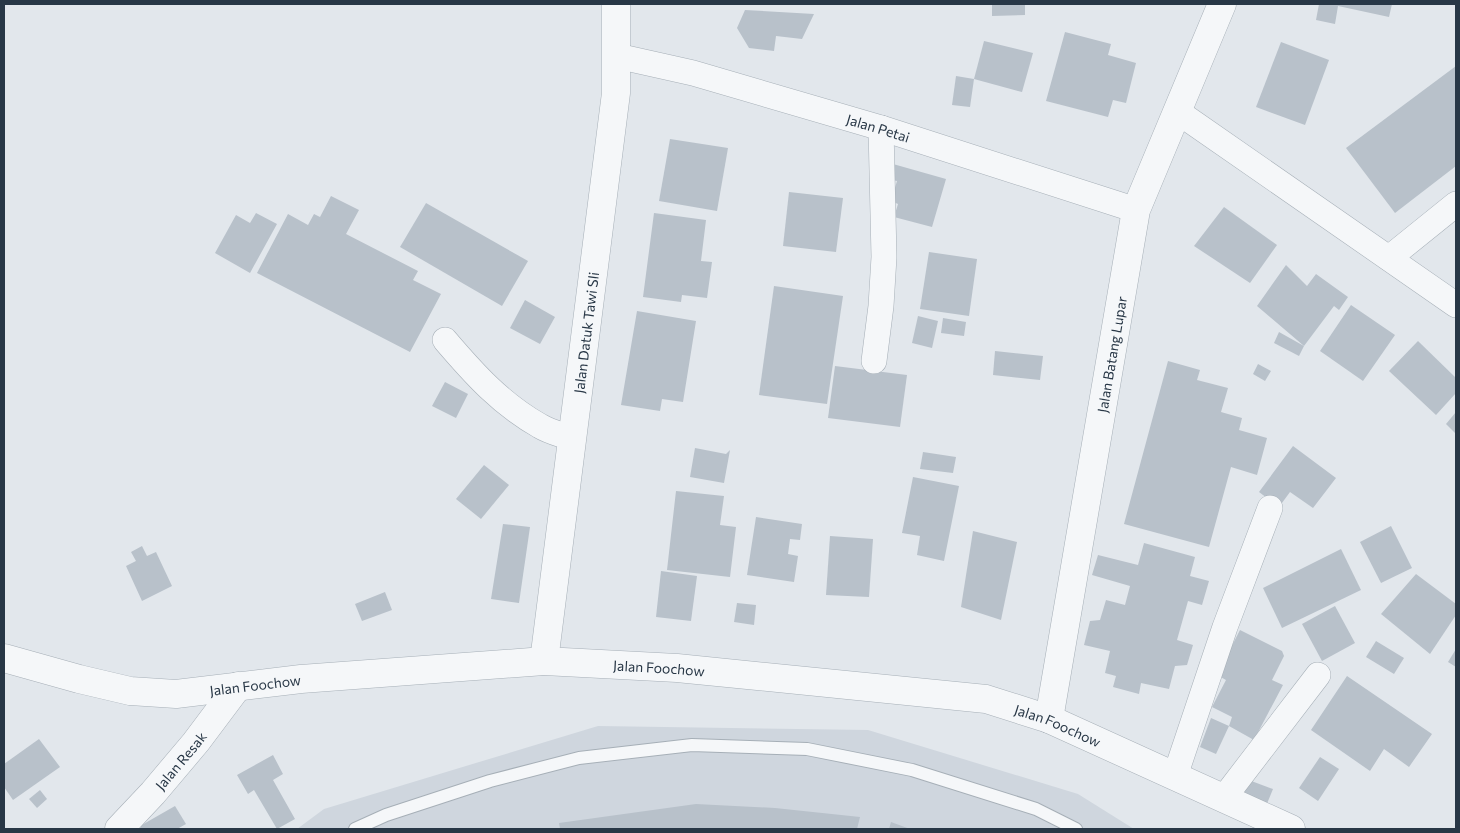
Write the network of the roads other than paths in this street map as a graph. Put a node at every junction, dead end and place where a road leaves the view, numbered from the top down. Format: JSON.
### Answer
{"nodes":[{"id":1,"x":616,"y":4,"type":"edge"},
{"id":2,"x":1222,"y":4,"type":"edge"},
{"id":3,"x":617,"y":56,"type":"junction"},
{"id":4,"x":1178,"y":112,"type":"junction"},
{"id":5,"x":881,"y":128,"type":"junction"},
{"id":6,"x":1456,"y":204,"type":"edge"},
{"id":7,"x":1136,"y":210,"type":"junction"},
{"id":8,"x":1389,"y":258,"type":"junction"},
{"id":9,"x":1456,"y":305,"type":"edge"},
{"id":10,"x":445,"y":340,"type":"dead end"},
{"id":11,"x":874,"y":361,"type":"dead end"},
{"id":12,"x":573,"y":439,"type":"junction"},
{"id":13,"x":1270,"y":508,"type":"dead end"},
{"id":14,"x":4,"y":658,"type":"edge"},
{"id":15,"x":544,"y":661,"type":"junction"},
{"id":16,"x":1318,"y":675,"type":"dead end"},
{"id":17,"x":238,"y":686,"type":"junction"},
{"id":18,"x":1049,"y":719,"type":"junction"},
{"id":19,"x":1175,"y":776,"type":"junction"},
{"id":20,"x":1223,"y":799,"type":"junction"},
{"id":21,"x":119,"y":829,"type":"edge"},
{"id":22,"x":355,"y":829,"type":"edge"},
{"id":23,"x":1076,"y":829,"type":"edge"},
{"id":24,"x":1291,"y":829,"type":"edge"}],
"edges":[{"from":1,"to":3,"type":"street","name":"Jalan Datuk Tawi Sli"},
{"from":2,"to":4,"type":"street","name":"Jalan Batang Lupar"},
{"from":3,"to":5,"type":"street","name":"Jalan Petai"},
{"from":3,"to":12,"type":"street","name":"Jalan Datuk Tawi Sli"},
{"from":4,"to":7,"type":"street","name":"Jalan Batang Lupar"},
{"from":4,"to":8,"type":"street"},
{"from":5,"to":7,"type":"street","name":"Jalan Petai"},
{"from":5,"to":11,"type":"street"},
{"from":6,"to":8,"type":"street"},
{"from":7,"to":18,"type":"street","name":"Jalan Batang Lupar"},
{"from":8,"to":9,"type":"street"},
{"from":10,"to":12,"type":"street"},
{"from":12,"to":15,"type":"street","name":"Jalan Datuk Tawi Sli"},
{"from":13,"to":19,"type":"street"},
{"from":14,"to":17,"type":"street","name":"Jalan Foochow"},
{"from":15,"to":17,"type":"street","name":"Jalan Foochow"},
{"from":15,"to":18,"type":"street","name":"Jalan Foochow"},
{"from":16,"to":20,"type":"street"},
{"from":17,"to":21,"type":"street","name":"Jalan Resak"},
{"from":18,"to":19,"type":"street","name":"Jalan Foochow"},
{"from":19,"to":20,"type":"street","name":"Jalan Foochow"},
{"from":20,"to":24,"type":"street","name":"Jalan Foochow"},
{"from":22,"to":23,"type":"lane"}]}
